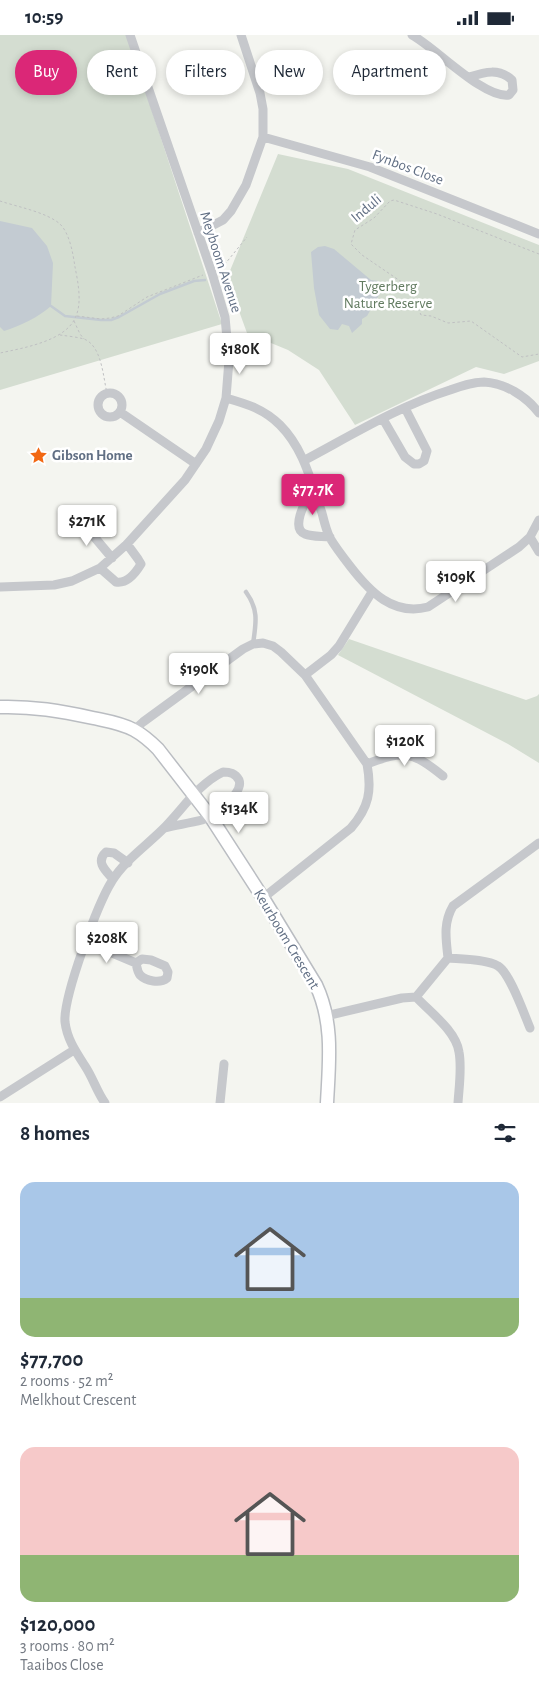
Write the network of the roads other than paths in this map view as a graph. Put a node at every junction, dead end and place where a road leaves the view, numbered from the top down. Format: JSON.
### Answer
{"nodes":[{"id":1,"x":130,"y":35,"type":"edge"},
{"id":2,"x":241,"y":35,"type":"edge"},
{"id":3,"x":412,"y":35,"type":"edge"},
{"id":4,"x":469,"y":77,"type":"dead end"},
{"id":5,"x":263,"y":137,"type":"junction"},
{"id":6,"x":198,"y":233,"type":"junction"},
{"id":7,"x":539,"y":234,"type":"edge"},
{"id":8,"x":226,"y":398,"type":"junction"},
{"id":9,"x":405,"y":407,"type":"junction"},
{"id":10,"x":120,"y":412,"type":"junction"},
{"id":11,"x":539,"y":413,"type":"edge"},
{"id":12,"x":383,"y":419,"type":"junction"},
{"id":13,"x":305,"y":460,"type":"junction"},
{"id":14,"x":196,"y":464,"type":"junction"},
{"id":15,"x":313,"y":487,"type":"junction"},
{"id":16,"x":80,"y":520,"type":"dead end"},
{"id":17,"x":539,"y":520,"type":"edge"},
{"id":18,"x":330,"y":537,"type":"junction"},
{"id":19,"x":530,"y":537,"type":"junction"},
{"id":20,"x":127,"y":544,"type":"junction"},
{"id":21,"x":539,"y":552,"type":"edge"},
{"id":22,"x":112,"y":558,"type":"junction"},
{"id":23,"x":100,"y":568,"type":"junction"},
{"id":24,"x":0,"y":587,"type":"edge"},
{"id":25,"x":246,"y":592,"type":"dead end"},
{"id":26,"x":372,"y":592,"type":"junction"},
{"id":27,"x":253,"y":643,"type":"junction"},
{"id":28,"x":306,"y":675,"type":"junction"},
{"id":29,"x":0,"y":707,"type":"edge"},
{"id":30,"x":134,"y":730,"type":"junction"},
{"id":31,"x":367,"y":764,"type":"junction"},
{"id":32,"x":443,"y":776,"type":"dead end"},
{"id":33,"x":193,"y":795,"type":"junction"},
{"id":34,"x":210,"y":816,"type":"junction"},
{"id":35,"x":164,"y":828,"type":"junction"},
{"id":36,"x":539,"y":843,"type":"edge"},
{"id":37,"x":128,"y":863,"type":"junction"},
{"id":38,"x":113,"y":879,"type":"junction"},
{"id":39,"x":264,"y":897,"type":"junction"},
{"id":40,"x":86,"y":942,"type":"junction"},
{"id":41,"x":448,"y":958,"type":"junction"},
{"id":42,"x":136,"y":963,"type":"dead end"},
{"id":43,"x":416,"y":997,"type":"junction"},
{"id":44,"x":326,"y":1016,"type":"junction"},
{"id":45,"x":530,"y":1028,"type":"dead end"},
{"id":46,"x":74,"y":1050,"type":"junction"},
{"id":47,"x":224,"y":1064,"type":"dead end"},
{"id":48,"x":0,"y":1097,"type":"edge"},
{"id":49,"x":105,"y":1103,"type":"edge"},
{"id":50,"x":220,"y":1103,"type":"edge"},
{"id":51,"x":327,"y":1103,"type":"edge"},
{"id":52,"x":458,"y":1103,"type":"edge"}],
"edges":[{"from":1,"to":6,"type":"street","name":"Meyboom Avenue"},
{"from":2,"to":5,"type":"street"},
{"from":3,"to":4,"type":"street"},
{"from":5,"to":6,"type":"street"},
{"from":5,"to":7,"type":"street","name":"Fynbos Close"},
{"from":6,"to":8,"type":"street","name":"Meyboom Avenue"},
{"from":8,"to":13,"type":"street"},
{"from":8,"to":14,"type":"street","name":"Meyboom Avenue"},
{"from":9,"to":11,"type":"street"},
{"from":9,"to":12,"type":"street"},
{"from":9,"to":12,"type":"street"},
{"from":10,"to":10,"type":"street"},
{"from":10,"to":14,"type":"street"},
{"from":12,"to":13,"type":"street"},
{"from":13,"to":15,"type":"street"},
{"from":14,"to":20,"type":"street","name":"Meyboom Avenue"},
{"from":15,"to":18,"type":"street"},
{"from":15,"to":18,"type":"street"},
{"from":16,"to":22,"type":"street"},
{"from":17,"to":19,"type":"street"},
{"from":18,"to":26,"type":"street"},
{"from":19,"to":21,"type":"street"},
{"from":19,"to":26,"type":"street"},
{"from":20,"to":22,"type":"street","name":"Meyboom Avenue"},
{"from":20,"to":23,"type":"street"},
{"from":22,"to":23,"type":"street","name":"Meyboom Avenue"},
{"from":23,"to":24,"type":"street","name":"Meyboom Avenue"},
{"from":25,"to":27,"type":"lane"},
{"from":26,"to":28,"type":"street"},
{"from":27,"to":28,"type":"street"},
{"from":27,"to":30,"type":"street"},
{"from":28,"to":31,"type":"street"},
{"from":29,"to":30,"type":"street","name":"Keurboom Crescent"},
{"from":30,"to":33,"type":"street","name":"Keurboom Crescent"},
{"from":31,"to":32,"type":"street"},
{"from":31,"to":39,"type":"street"},
{"from":33,"to":34,"type":"street","name":"Keurboom Crescent"},
{"from":33,"to":34,"type":"street"},
{"from":33,"to":35,"type":"street"},
{"from":34,"to":35,"type":"street"},
{"from":34,"to":39,"type":"street","name":"Keurboom Crescent"},
{"from":35,"to":37,"type":"street"},
{"from":36,"to":41,"type":"street"},
{"from":37,"to":38,"type":"street"},
{"from":37,"to":38,"type":"street"},
{"from":38,"to":40,"type":"street"},
{"from":39,"to":44,"type":"street","name":"Keurboom Crescent"},
{"from":40,"to":42,"type":"street"},
{"from":40,"to":46,"type":"street"},
{"from":41,"to":43,"type":"street"},
{"from":41,"to":45,"type":"street"},
{"from":43,"to":44,"type":"street"},
{"from":43,"to":52,"type":"street"},
{"from":44,"to":51,"type":"street","name":"Keurboom Crescent"},
{"from":46,"to":48,"type":"street"},
{"from":46,"to":49,"type":"street"},
{"from":47,"to":50,"type":"street"}]}
